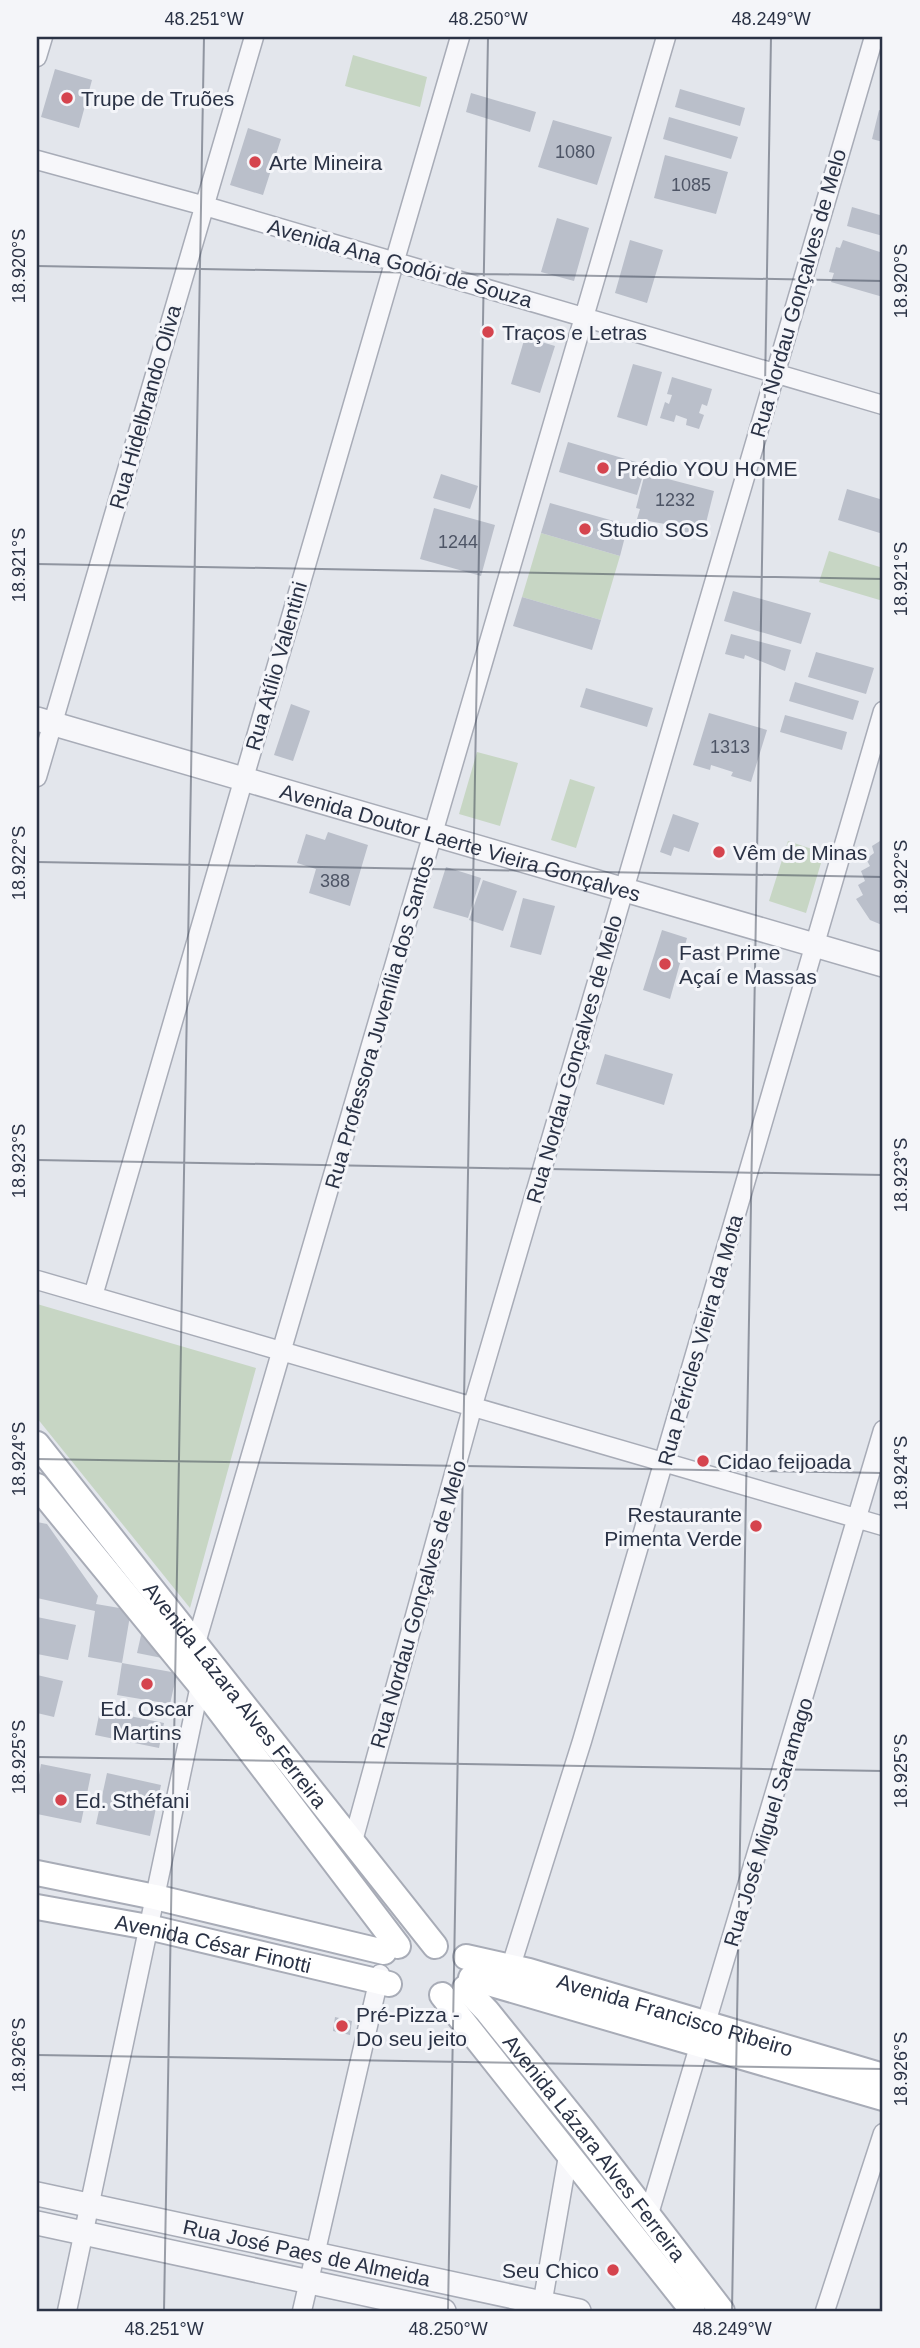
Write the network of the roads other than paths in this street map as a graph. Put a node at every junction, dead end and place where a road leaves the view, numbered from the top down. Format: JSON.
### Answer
{"nodes":[{"id":1,"x":43,"y":37,"type":"edge"},
{"id":2,"x":254,"y":37,"type":"edge"},
{"id":3,"x":460,"y":37,"type":"edge"},
{"id":4,"x":666,"y":37,"type":"edge"},
{"id":5,"x":874,"y":37,"type":"edge"},
{"id":6,"x":37,"y":57,"type":"edge"},
{"id":7,"x":37,"y":160,"type":"edge"},
{"id":8,"x":205,"y":206,"type":"junction"},
{"id":9,"x":393,"y":261,"type":"junction"},
{"id":10,"x":583,"y":316,"type":"junction"},
{"id":11,"x":775,"y":372,"type":"junction"},
{"id":12,"x":883,"y":405,"type":"edge"},
{"id":13,"x":883,"y":711,"type":"edge"},
{"id":14,"x":45,"y":722,"type":"edge"},
{"id":15,"x":37,"y":777,"type":"edge"},
{"id":16,"x":243,"y":779,"type":"junction"},
{"id":17,"x":434,"y":832,"type":"junction"},
{"id":18,"x":623,"y":891,"type":"junction"},
{"id":19,"x":816,"y":946,"type":"junction"},
{"id":20,"x":883,"y":965,"type":"edge"},
{"id":21,"x":37,"y":1280,"type":"edge"},
{"id":22,"x":93,"y":1296,"type":"junction"},
{"id":23,"x":283,"y":1353,"type":"junction"},
{"id":24,"x":473,"y":1405,"type":"junction"},
{"id":25,"x":883,"y":1430,"type":"edge"},
{"id":26,"x":37,"y":1444,"type":"edge"},
{"id":27,"x":664,"y":1460,"type":"junction"},
{"id":28,"x":37,"y":1486,"type":"edge"},
{"id":29,"x":858,"y":1518,"type":"junction"},
{"id":30,"x":883,"y":1526,"type":"edge"},
{"id":31,"x":100,"y":1543,"type":"junction"},
{"id":32,"x":196,"y":1643,"type":"junction"},
{"id":33,"x":200,"y":1685,"type":"junction"},
{"id":34,"x":353,"y":1841,"type":"junction"},
{"id":35,"x":37,"y":1873,"type":"edge"},
{"id":36,"x":155,"y":1896,"type":"junction"},
{"id":37,"x":37,"y":1907,"type":"edge"},
{"id":38,"x":148,"y":1927,"type":"junction"},
{"id":39,"x":435,"y":1946,"type":"junction"},
{"id":40,"x":511,"y":1966,"type":"junction"},
{"id":41,"x":386,"y":1967,"type":"junction"},
{"id":42,"x":461,"y":1980,"type":"junction"},
{"id":43,"x":704,"y":2034,"type":"junction"},
{"id":44,"x":883,"y":2076,"type":"edge"},
{"id":45,"x":883,"y":2098,"type":"edge"},
{"id":46,"x":883,"y":2133,"type":"edge"},
{"id":47,"x":568,"y":2156,"type":"junction"},
{"id":48,"x":37,"y":2194,"type":"edge"},
{"id":49,"x":89,"y":2206,"type":"junction"},
{"id":50,"x":649,"y":2214,"type":"junction"},
{"id":51,"x":37,"y":2223,"type":"edge"},
{"id":52,"x":83,"y":2232,"type":"junction"},
{"id":53,"x":313,"y":2254,"type":"junction"},
{"id":54,"x":307,"y":2283,"type":"junction"},
{"id":55,"x":542,"y":2307,"type":"edge"},
{"id":56,"x":67,"y":2311,"type":"edge"},
{"id":57,"x":302,"y":2311,"type":"edge"},
{"id":58,"x":444,"y":2311,"type":"edge"},
{"id":59,"x":579,"y":2311,"type":"edge"},
{"id":60,"x":693,"y":2311,"type":"edge"},
{"id":61,"x":722,"y":2311,"type":"edge"},
{"id":62,"x":825,"y":2311,"type":"edge"}],
"edges":[{"from":1,"to":6,"type":"street"},
{"from":2,"to":8,"type":"street","name":"Rua Hidelbrando Oliva"},
{"from":3,"to":9,"type":"street","name":"Rua Atílio Valentini"},
{"from":4,"to":10,"type":"street","name":"Rua Professora Juvenília dos Santos"},
{"from":5,"to":11,"type":"street","name":"Rua Nordau Gonçalves de Melo"},
{"from":7,"to":8,"type":"street","name":"Avenida Ana Godói de Souza"},
{"from":8,"to":9,"type":"street","name":"Avenida Ana Godói de Souza"},
{"from":8,"to":14,"type":"street","name":"Rua Hidelbrando Oliva"},
{"from":9,"to":10,"type":"street","name":"Avenida Ana Godói de Souza"},
{"from":9,"to":16,"type":"street","name":"Rua Atílio Valentini"},
{"from":10,"to":11,"type":"street","name":"Avenida Ana Godói de Souza"},
{"from":10,"to":17,"type":"street","name":"Rua Professora Juvenília dos Santos"},
{"from":11,"to":12,"type":"street","name":"Avenida Ana Godói de Souza"},
{"from":11,"to":18,"type":"street","name":"Rua Nordau Gonçalves de Melo"},
{"from":13,"to":19,"type":"street","name":"Rua Péricles Vieira da Mota"},
{"from":14,"to":15,"type":"street","name":"Rua Hidelbrando Oliva"},
{"from":14,"to":16,"type":"street","name":"Avenida Doutor Laerte Vieira Gonçalves"},
{"from":16,"to":17,"type":"street","name":"Avenida Doutor Laerte Vieira Gonçalves"},
{"from":16,"to":22,"type":"street","name":"Rua Atílio Valentini"},
{"from":17,"to":18,"type":"street","name":"Avenida Doutor Laerte Vieira Gonçalves"},
{"from":17,"to":23,"type":"street","name":"Rua Professora Juvenília dos Santos"},
{"from":18,"to":19,"type":"street","name":"Avenida Doutor Laerte Vieira Gonçalves"},
{"from":18,"to":24,"type":"street","name":"Rua Nordau Gonçalves de Melo"},
{"from":19,"to":20,"type":"street","name":"Avenida Doutor Laerte Vieira Gonçalves"},
{"from":19,"to":27,"type":"street","name":"Rua Péricles Vieira da Mota"},
{"from":21,"to":22,"type":"street"},
{"from":22,"to":23,"type":"street"},
{"from":23,"to":24,"type":"street"},
{"from":23,"to":32,"type":"street","name":"Rua Professora Juvenília dos Santos"},
{"from":24,"to":27,"type":"street"},
{"from":24,"to":34,"type":"street","name":"Rua Nordau Gonçalves de Melo"},
{"from":25,"to":29,"type":"street","name":"Rua José Miguel Saramago"},
{"from":26,"to":31,"type":"main road","name":"Avenida Lázara Alves Ferreira"},
{"from":27,"to":29,"type":"street"},
{"from":27,"to":40,"type":"street","name":"Rua Péricles Vieira da Mota"},
{"from":28,"to":31,"type":"main road","name":"Avenida Lázara Alves Ferreira"},
{"from":29,"to":30,"type":"street"},
{"from":29,"to":43,"type":"street","name":"Rua José Miguel Saramago"},
{"from":31,"to":32,"type":"main road","name":"Avenida Lázara Alves Ferreira"},
{"from":31,"to":33,"type":"main road","name":"Avenida Lázara Alves Ferreira"},
{"from":32,"to":34,"type":"main road","name":"Avenida Lázara Alves Ferreira"},
{"from":33,"to":36,"type":"street"},
{"from":33,"to":41,"type":"main road","name":"Avenida Lázara Alves Ferreira"},
{"from":34,"to":39,"type":"main road","name":"Avenida Lázara Alves Ferreira"},
{"from":35,"to":36,"type":"main road","name":"Avenida César Finotti"},
{"from":36,"to":38,"type":"street"},
{"from":36,"to":41,"type":"main road","name":"Avenida César Finotti"},
{"from":37,"to":38,"type":"main road","name":"Avenida César Finotti"},
{"from":38,"to":41,"type":"main road","name":"Avenida César Finotti"},
{"from":38,"to":49,"type":"street"},
{"from":39,"to":41,"type":"main road"},
{"from":39,"to":42,"type":"main road"},
{"from":40,"to":42,"type":"main road","name":"Avenida Francisco Ribeiro"},
{"from":40,"to":43,"type":"main road","name":"Avenida Francisco Ribeiro"},
{"from":41,"to":42,"type":"main road"},
{"from":41,"to":53,"type":"street"},
{"from":42,"to":43,"type":"main road","name":"Avenida Francisco Ribeiro"},
{"from":42,"to":47,"type":"main road","name":"Avenida Lázara Alves Ferreira"},
{"from":42,"to":50,"type":"main road","name":"Avenida Lázara Alves Ferreira"},
{"from":43,"to":44,"type":"main road","name":"Avenida Francisco Ribeiro"},
{"from":43,"to":45,"type":"main road","name":"Avenida Francisco Ribeiro"},
{"from":43,"to":50,"type":"street","name":"Rua José Miguel Saramago"},
{"from":46,"to":62,"type":"street"},
{"from":47,"to":55,"type":"street"},
{"from":47,"to":60,"type":"main road","name":"Avenida Lázara Alves Ferreira"},
{"from":48,"to":49,"type":"street","name":"Rua José Paes de Almeida"},
{"from":49,"to":52,"type":"street"},
{"from":49,"to":53,"type":"street","name":"Rua José Paes de Almeida"},
{"from":50,"to":61,"type":"main road","name":"Avenida Lázara Alves Ferreira"},
{"from":51,"to":52,"type":"street","name":"Rua José Paes de Almeida"},
{"from":52,"to":54,"type":"street","name":"Rua José Paes de Almeida"},
{"from":52,"to":56,"type":"street"},
{"from":53,"to":54,"type":"street"},
{"from":53,"to":55,"type":"street","name":"Rua José Paes de Almeida"},
{"from":54,"to":57,"type":"street"},
{"from":54,"to":58,"type":"street","name":"Rua José Paes de Almeida"},
{"from":55,"to":59,"type":"street","name":"Rua José Paes de Almeida"}]}
